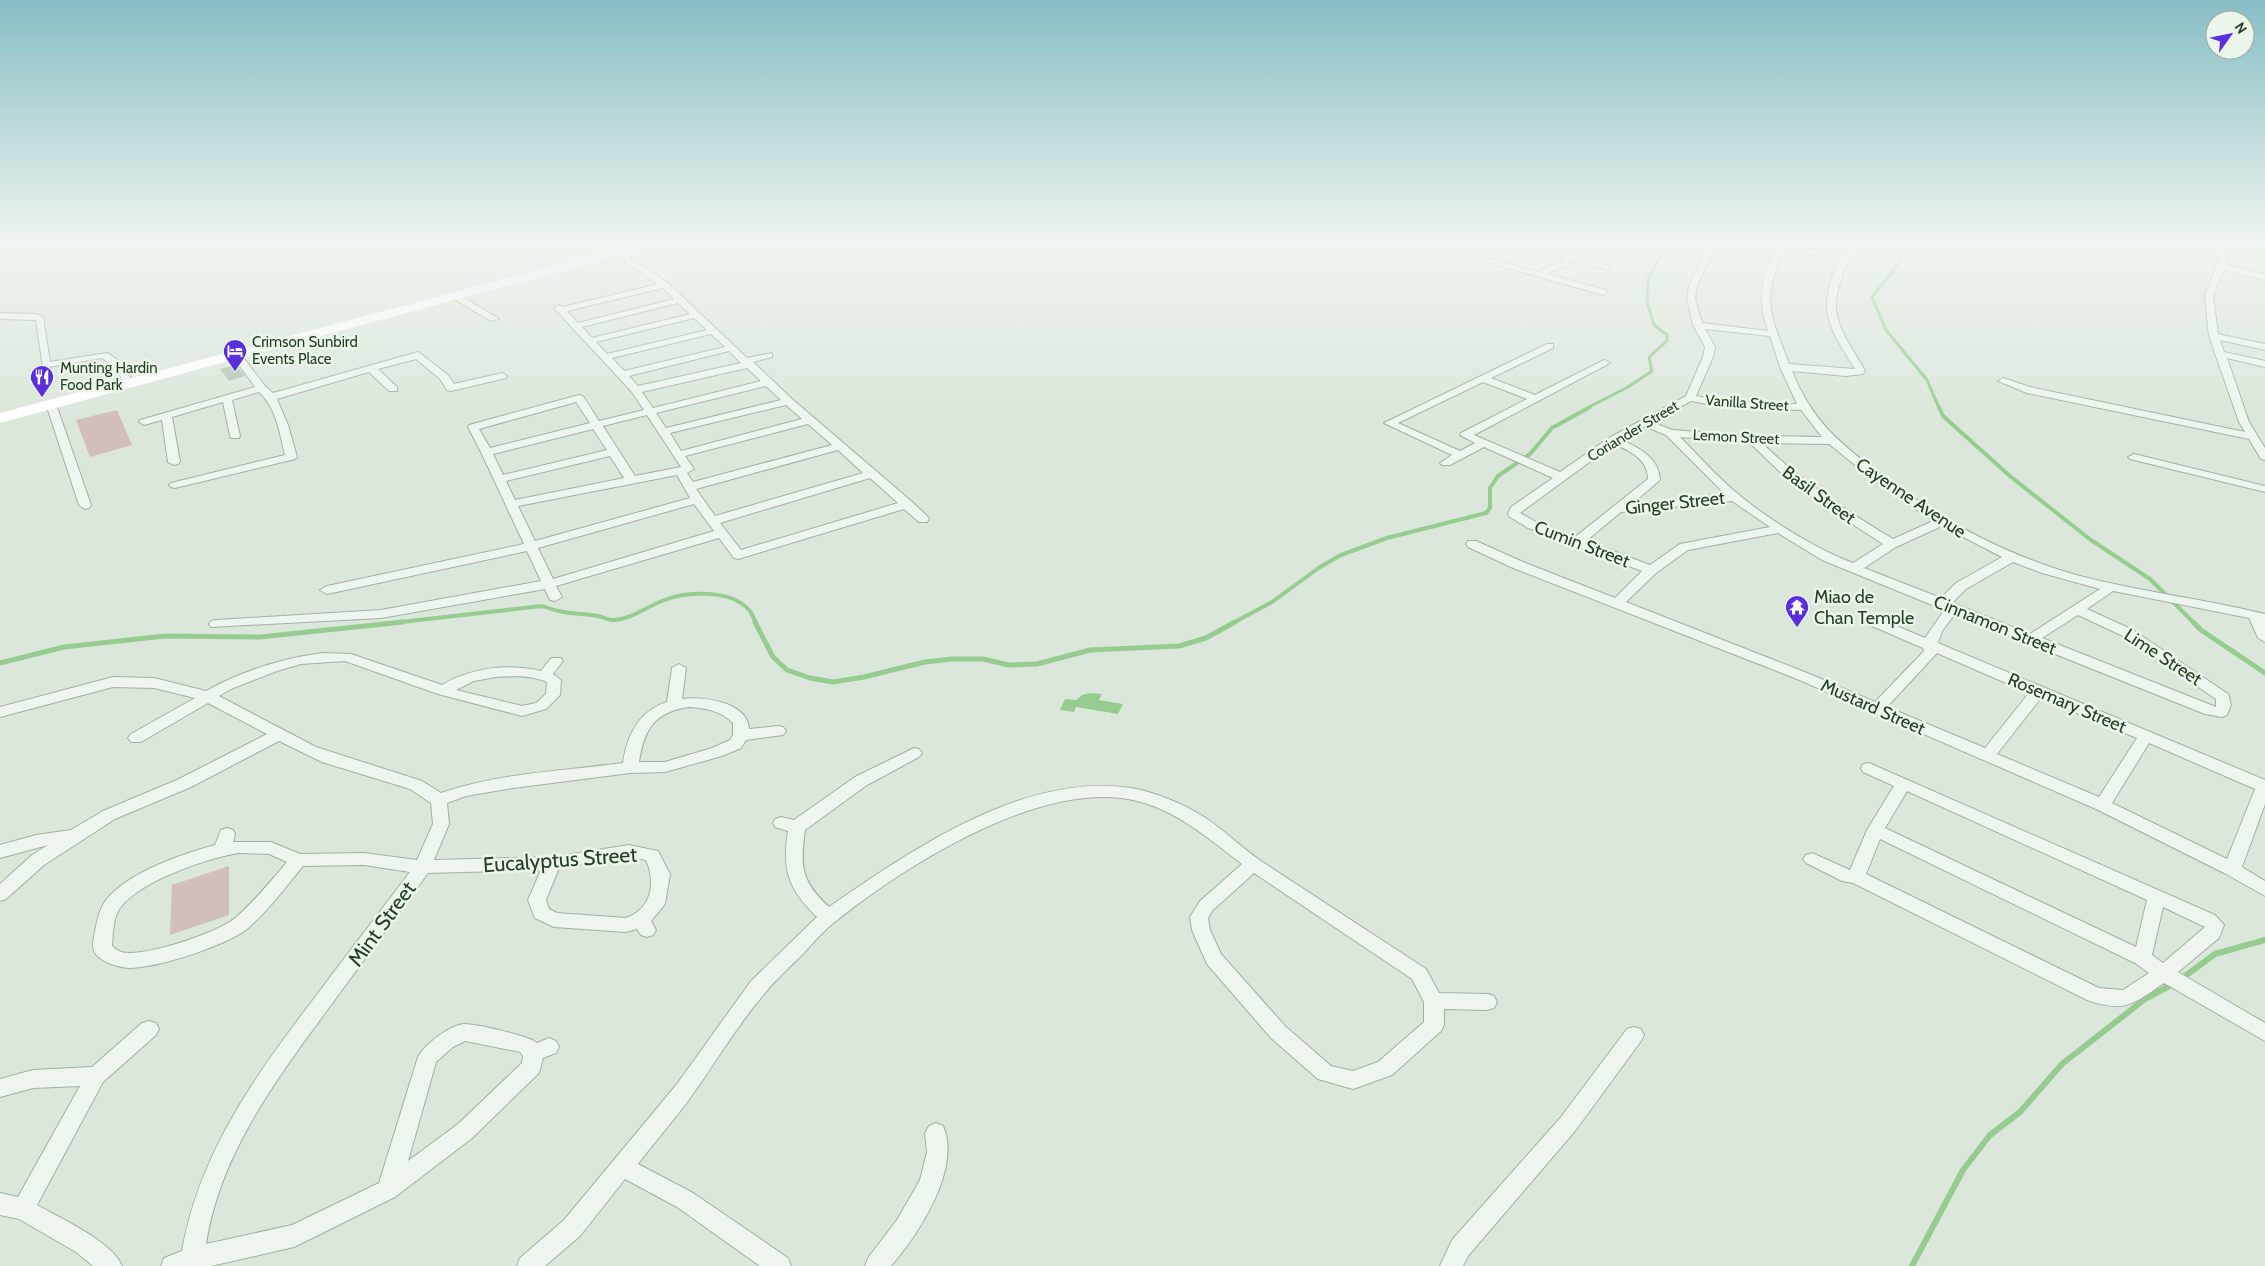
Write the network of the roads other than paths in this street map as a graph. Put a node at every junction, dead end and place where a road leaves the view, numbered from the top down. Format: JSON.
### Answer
{"nodes":[{"id":1,"x":435,"y":301,"type":"edge"},
{"id":2,"x":463,"y":301,"type":"edge"},
{"id":3,"x":595,"y":301,"type":"edge"},
{"id":4,"x":676,"y":301,"type":"edge"},
{"id":5,"x":681,"y":301,"type":"edge"},
{"id":6,"x":1692,"y":301,"type":"edge"},
{"id":7,"x":1765,"y":301,"type":"edge"},
{"id":8,"x":1830,"y":301,"type":"edge"},
{"id":9,"x":2210,"y":301,"type":"edge"},
{"id":10,"x":697,"y":315,"type":"junction"},
{"id":11,"x":0,"y":316,"type":"edge"},
{"id":12,"x":494,"y":319,"type":"dead end"},
{"id":13,"x":1698,"y":325,"type":"junction"},
{"id":14,"x":576,"y":326,"type":"junction"},
{"id":15,"x":714,"y":331,"type":"junction"},
{"id":16,"x":1773,"y":334,"type":"junction"},
{"id":17,"x":2214,"y":336,"type":"junction"},
{"id":18,"x":590,"y":341,"type":"junction"},
{"id":19,"x":1550,"y":346,"type":"dead end"},
{"id":20,"x":732,"y":348,"type":"junction"},
{"id":21,"x":2265,"y":348,"type":"edge"},
{"id":22,"x":236,"y":354,"type":"junction"},
{"id":23,"x":2220,"y":354,"type":"junction"},
{"id":24,"x":769,"y":355,"type":"dead end"},
{"id":25,"x":605,"y":357,"type":"junction"},
{"id":26,"x":747,"y":363,"type":"junction"},
{"id":27,"x":1605,"y":363,"type":"dead end"},
{"id":28,"x":2265,"y":364,"type":"edge"},
{"id":29,"x":1785,"y":367,"type":"junction"},
{"id":30,"x":371,"y":368,"type":"junction"},
{"id":31,"x":622,"y":375,"type":"junction"},
{"id":32,"x":502,"y":376,"type":"dead end"},
{"id":33,"x":1483,"y":378,"type":"junction"},
{"id":34,"x":768,"y":382,"type":"junction"},
{"id":35,"x":2003,"y":382,"type":"dead end"},
{"id":36,"x":128,"y":383,"type":"junction"},
{"id":37,"x":262,"y":388,"type":"junction"},
{"id":38,"x":392,"y":389,"type":"dead end"},
{"id":39,"x":636,"y":390,"type":"junction"},
{"id":40,"x":271,"y":397,"type":"junction"},
{"id":41,"x":1690,"y":398,"type":"junction"},
{"id":42,"x":227,"y":399,"type":"junction"},
{"id":43,"x":1536,"y":399,"type":"junction"},
{"id":44,"x":788,"y":401,"type":"junction"},
{"id":45,"x":51,"y":404,"type":"junction"},
{"id":46,"x":1804,"y":407,"type":"junction"},
{"id":47,"x":649,"y":411,"type":"junction"},
{"id":48,"x":168,"y":416,"type":"junction"},
{"id":49,"x":0,"y":418,"type":"edge"},
{"id":50,"x":810,"y":420,"type":"junction"},
{"id":51,"x":144,"y":422,"type":"dead end"},
{"id":52,"x":1642,"y":422,"type":"junction"},
{"id":53,"x":596,"y":424,"type":"junction"},
{"id":54,"x":663,"y":432,"type":"junction"},
{"id":55,"x":1670,"y":433,"type":"junction"},
{"id":56,"x":235,"y":436,"type":"dead end"},
{"id":57,"x":2253,"y":437,"type":"junction"},
{"id":58,"x":1752,"y":439,"type":"junction"},
{"id":59,"x":1614,"y":440,"type":"junction"},
{"id":60,"x":1831,"y":441,"type":"junction"},
{"id":61,"x":1484,"y":443,"type":"junction"},
{"id":62,"x":840,"y":446,"type":"junction"},
{"id":63,"x":487,"y":452,"type":"junction"},
{"id":64,"x":613,"y":452,"type":"junction"},
{"id":65,"x":678,"y":455,"type":"junction"},
{"id":66,"x":1460,"y":455,"type":"junction"},
{"id":67,"x":2134,"y":457,"type":"dead end"},
{"id":68,"x":2265,"y":457,"type":"edge"},
{"id":69,"x":174,"y":462,"type":"dead end"},
{"id":70,"x":1446,"y":463,"type":"dead end"},
{"id":71,"x":680,"y":470,"type":"junction"},
{"id":72,"x":872,"y":474,"type":"junction"},
{"id":73,"x":1561,"y":477,"type":"junction"},
{"id":74,"x":500,"y":479,"type":"junction"},
{"id":75,"x":632,"y":481,"type":"junction"},
{"id":76,"x":175,"y":485,"type":"dead end"},
{"id":77,"x":689,"y":487,"type":"junction"},
{"id":78,"x":2265,"y":490,"type":"edge"},
{"id":79,"x":1734,"y":497,"type":"junction"},
{"id":80,"x":697,"y":500,"type":"junction"},
{"id":81,"x":511,"y":504,"type":"junction"},
{"id":82,"x":907,"y":504,"type":"junction"},
{"id":83,"x":85,"y":506,"type":"dead end"},
{"id":84,"x":1616,"y":509,"type":"junction"},
{"id":85,"x":1514,"y":514,"type":"joint"},
{"id":86,"x":923,"y":519,"type":"dead end"},
{"id":87,"x":713,"y":521,"type":"junction"},
{"id":88,"x":1942,"y":522,"type":"junction"},
{"id":89,"x":1780,"y":529,"type":"junction"},
{"id":90,"x":722,"y":533,"type":"junction"},
{"id":91,"x":1577,"y":542,"type":"junction"},
{"id":92,"x":1472,"y":544,"type":"dead end"},
{"id":93,"x":1892,"y":544,"type":"junction"},
{"id":94,"x":531,"y":546,"type":"junction"},
{"id":95,"x":2012,"y":557,"type":"junction"},
{"id":96,"x":1855,"y":568,"type":"junction"},
{"id":97,"x":1651,"y":570,"type":"junction"},
{"id":98,"x":549,"y":584,"type":"junction"},
{"id":99,"x":2111,"y":586,"type":"junction"},
{"id":100,"x":327,"y":590,"type":"dead end"},
{"id":101,"x":2136,"y":592,"type":"joint"},
{"id":102,"x":555,"y":597,"type":"dead end"},
{"id":103,"x":1618,"y":603,"type":"junction"},
{"id":104,"x":2204,"y":605,"type":"joint"},
{"id":105,"x":1949,"y":606,"type":"junction"},
{"id":106,"x":2077,"y":608,"type":"junction"},
{"id":107,"x":2260,"y":616,"type":"edge"},
{"id":108,"x":1870,"y":620,"type":"dead end"},
{"id":109,"x":216,"y":624,"type":"dead end"},
{"id":110,"x":2265,"y":638,"type":"edge"},
{"id":111,"x":2030,"y":640,"type":"junction"},
{"id":112,"x":1929,"y":644,"type":"junction"},
{"id":113,"x":556,"y":661,"type":"dead end"},
{"id":114,"x":678,"y":668,"type":"dead end"},
{"id":115,"x":545,"y":675,"type":"junction"},
{"id":116,"x":443,"y":690,"type":"junction"},
{"id":117,"x":2039,"y":690,"type":"junction"},
{"id":118,"x":207,"y":696,"type":"junction"},
{"id":119,"x":674,"y":704,"type":"junction"},
{"id":120,"x":1877,"y":709,"type":"junction"},
{"id":121,"x":2210,"y":711,"type":"joint"},
{"id":122,"x":0,"y":712,"type":"edge"},
{"id":123,"x":778,"y":731,"type":"dead end"},
{"id":124,"x":278,"y":735,"type":"junction"},
{"id":125,"x":741,"y":735,"type":"junction"},
{"id":126,"x":2146,"y":736,"type":"junction"},
{"id":127,"x":136,"y":738,"type":"dead end"},
{"id":128,"x":914,"y":753,"type":"dead end"},
{"id":129,"x":1986,"y":756,"type":"junction"},
{"id":130,"x":630,"y":768,"type":"junction"},
{"id":131,"x":1869,"y":768,"type":"dead end"},
{"id":132,"x":1902,"y":784,"type":"junction"},
{"id":133,"x":2264,"y":786,"type":"edge"},
{"id":134,"x":439,"y":800,"type":"junction"},
{"id":135,"x":2102,"y":805,"type":"junction"},
{"id":136,"x":1875,"y":830,"type":"junction"},
{"id":137,"x":74,"y":836,"type":"junction"},
{"id":138,"x":0,"y":852,"type":"edge"},
{"id":139,"x":1812,"y":859,"type":"dead end"},
{"id":140,"x":298,"y":860,"type":"junction"},
{"id":141,"x":553,"y":863,"type":"junction"},
{"id":142,"x":1253,"y":864,"type":"junction"},
{"id":143,"x":423,"y":867,"type":"junction"},
{"id":144,"x":2232,"y":869,"type":"junction"},
{"id":145,"x":1856,"y":877,"type":"junction"},
{"id":146,"x":2265,"y":889,"type":"edge"},
{"id":147,"x":0,"y":894,"type":"edge"},
{"id":148,"x":2157,"y":897,"type":"junction"},
{"id":149,"x":828,"y":917,"type":"junction"},
{"id":150,"x":2142,"y":958,"type":"junction"},
{"id":151,"x":2175,"y":980,"type":"junction"},
{"id":152,"x":1434,"y":1001,"type":"junction"},
{"id":153,"x":1487,"y":1002,"type":"dead end"},
{"id":154,"x":149,"y":1029,"type":"dead end"},
{"id":155,"x":2265,"y":1033,"type":"edge"},
{"id":156,"x":1634,"y":1035,"type":"dead end"},
{"id":157,"x":96,"y":1076,"type":"junction"},
{"id":158,"x":0,"y":1088,"type":"edge"},
{"id":159,"x":936,"y":1133,"type":"dead end"},
{"id":160,"x":623,"y":1167,"type":"junction"},
{"id":161,"x":387,"y":1190,"type":"junction"},
{"id":162,"x":0,"y":1204,"type":"edge"},
{"id":163,"x":23,"y":1209,"type":"junction"},
{"id":164,"x":185,"y":1264,"type":"edge"},
{"id":165,"x":112,"y":1266,"type":"edge"},
{"id":166,"x":528,"y":1266,"type":"edge"},
{"id":167,"x":780,"y":1266,"type":"edge"},
{"id":168,"x":876,"y":1266,"type":"edge"},
{"id":169,"x":1451,"y":1266,"type":"edge"}],
"edges":[{"from":1,"to":22,"type":"street"},
{"from":2,"to":12,"type":"street"},
{"from":3,"to":14,"type":"street"},
{"from":4,"to":14,"type":"street"},
{"from":5,"to":10,"type":"street"},
{"from":6,"to":13,"type":"street","name":"Coriander Street"},
{"from":7,"to":16,"type":"street","name":"Cayenne Avenue"},
{"from":8,"to":29,"type":"street"},
{"from":9,"to":17,"type":"street"},
{"from":10,"to":15,"type":"street"},
{"from":10,"to":18,"type":"street"},
{"from":11,"to":36,"type":"street"},
{"from":13,"to":16,"type":"street"},
{"from":13,"to":41,"type":"street","name":"Coriander Street"},
{"from":14,"to":18,"type":"street"},
{"from":15,"to":20,"type":"street"},
{"from":15,"to":25,"type":"street"},
{"from":16,"to":29,"type":"street","name":"Cayenne Avenue"},
{"from":17,"to":21,"type":"street"},
{"from":17,"to":23,"type":"street"},
{"from":18,"to":25,"type":"street"},
{"from":19,"to":33,"type":"street"},
{"from":20,"to":26,"type":"street"},
{"from":20,"to":31,"type":"street"},
{"from":22,"to":36,"type":"street"},
{"from":22,"to":37,"type":"street"},
{"from":23,"to":28,"type":"street"},
{"from":23,"to":57,"type":"street"},
{"from":24,"to":26,"type":"street"},
{"from":25,"to":31,"type":"street"},
{"from":26,"to":34,"type":"street"},
{"from":26,"to":39,"type":"street"},
{"from":27,"to":43,"type":"street"},
{"from":29,"to":46,"type":"street","name":"Cayenne Avenue"},
{"from":30,"to":32,"type":"street"},
{"from":30,"to":38,"type":"street"},
{"from":30,"to":40,"type":"street"},
{"from":31,"to":39,"type":"street"},
{"from":33,"to":43,"type":"street"},
{"from":33,"to":66,"type":"street"},
{"from":34,"to":44,"type":"street"},
{"from":34,"to":47,"type":"street"},
{"from":35,"to":57,"type":"street"},
{"from":36,"to":45,"type":"street"},
{"from":37,"to":40,"type":"street"},
{"from":37,"to":42,"type":"street"},
{"from":39,"to":47,"type":"street"},
{"from":40,"to":76,"type":"street"},
{"from":41,"to":46,"type":"street","name":"Vanilla Street"},
{"from":41,"to":52,"type":"street","name":"Coriander Street"},
{"from":42,"to":48,"type":"street"},
{"from":42,"to":56,"type":"street"},
{"from":43,"to":61,"type":"street"},
{"from":44,"to":50,"type":"street"},
{"from":44,"to":54,"type":"street"},
{"from":45,"to":49,"type":"street"},
{"from":45,"to":83,"type":"street"},
{"from":46,"to":60,"type":"street","name":"Cayenne Avenue"},
{"from":47,"to":53,"type":"street"},
{"from":47,"to":54,"type":"street"},
{"from":48,"to":51,"type":"street"},
{"from":48,"to":69,"type":"street"},
{"from":50,"to":62,"type":"street"},
{"from":50,"to":65,"type":"street"},
{"from":52,"to":55,"type":"street","name":"Lemon Street"},
{"from":52,"to":59,"type":"street","name":"Coriander Street"},
{"from":53,"to":63,"type":"street"},
{"from":53,"to":63,"type":"street"},
{"from":53,"to":64,"type":"street"},
{"from":54,"to":65,"type":"street"},
{"from":55,"to":58,"type":"street","name":"Lemon Street"},
{"from":55,"to":79,"type":"street","name":"Cinnamon Street"},
{"from":57,"to":68,"type":"street"},
{"from":58,"to":60,"type":"street","name":"Lemon Street"},
{"from":58,"to":93,"type":"street","name":"Basil Street"},
{"from":59,"to":73,"type":"street","name":"Coriander Street"},
{"from":59,"to":84,"type":"street"},
{"from":60,"to":88,"type":"street","name":"Cayenne Avenue"},
{"from":61,"to":66,"type":"street"},
{"from":61,"to":73,"type":"street"},
{"from":62,"to":72,"type":"street"},
{"from":62,"to":77,"type":"street"},
{"from":63,"to":74,"type":"street"},
{"from":64,"to":74,"type":"street"},
{"from":64,"to":75,"type":"street"},
{"from":65,"to":71,"type":"street"},
{"from":66,"to":70,"type":"street"},
{"from":67,"to":78,"type":"street"},
{"from":71,"to":75,"type":"street"},
{"from":71,"to":77,"type":"street"},
{"from":72,"to":82,"type":"street"},
{"from":72,"to":87,"type":"street"},
{"from":73,"to":85,"type":"street","name":"Coriander Street"},
{"from":74,"to":81,"type":"street"},
{"from":75,"to":81,"type":"street"},
{"from":77,"to":80,"type":"street"},
{"from":79,"to":84,"type":"street","name":"Ginger Street"},
{"from":79,"to":89,"type":"street","name":"Cinnamon Street"},
{"from":80,"to":87,"type":"street"},
{"from":80,"to":94,"type":"street"},
{"from":81,"to":94,"type":"street"},
{"from":82,"to":86,"type":"street"},
{"from":82,"to":90,"type":"street"},
{"from":84,"to":91,"type":"street"},
{"from":85,"to":91,"type":"street","name":"Cumin Street"},
{"from":87,"to":90,"type":"street"},
{"from":88,"to":93,"type":"street"},
{"from":88,"to":95,"type":"street","name":"Cayenne Avenue"},
{"from":89,"to":96,"type":"street","name":"Cinnamon Street"},
{"from":89,"to":97,"type":"street"},
{"from":90,"to":98,"type":"street"},
{"from":91,"to":97,"type":"street","name":"Cumin Street"},
{"from":92,"to":103,"type":"street","name":"Mustard Street"},
{"from":93,"to":96,"type":"street"},
{"from":94,"to":98,"type":"street"},
{"from":94,"to":100,"type":"street"},
{"from":95,"to":99,"type":"street","name":"Cayenne Avenue"},
{"from":95,"to":105,"type":"street"},
{"from":96,"to":105,"type":"street","name":"Cinnamon Street"},
{"from":97,"to":103,"type":"street"},
{"from":98,"to":102,"type":"street"},
{"from":98,"to":109,"type":"street"},
{"from":99,"to":101,"type":"street","name":"Cayenne Avenue"},
{"from":99,"to":106,"type":"street"},
{"from":101,"to":104,"type":"street","name":"Cayenne Avenue"},
{"from":103,"to":120,"type":"street","name":"Mustard Street"},
{"from":104,"to":107,"type":"street","name":"Cayenne Avenue"},
{"from":105,"to":111,"type":"street","name":"Cinnamon Street"},
{"from":105,"to":112,"type":"street"},
{"from":106,"to":111,"type":"street"},
{"from":106,"to":121,"type":"street","name":"Lime Street"},
{"from":107,"to":110,"type":"street"},
{"from":108,"to":112,"type":"street","name":"Rosemary Street"},
{"from":111,"to":121,"type":"street","name":"Cinnamon Street"},
{"from":112,"to":117,"type":"street","name":"Rosemary Street"},
{"from":112,"to":120,"type":"street"},
{"from":113,"to":115,"type":"street"},
{"from":114,"to":119,"type":"street"},
{"from":115,"to":116,"type":"street"},
{"from":115,"to":116,"type":"street"},
{"from":116,"to":118,"type":"street"},
{"from":117,"to":126,"type":"street","name":"Rosemary Street"},
{"from":117,"to":129,"type":"street"},
{"from":118,"to":122,"type":"street"},
{"from":118,"to":124,"type":"street"},
{"from":118,"to":127,"type":"street"},
{"from":119,"to":125,"type":"street"},
{"from":119,"to":130,"type":"street"},
{"from":120,"to":129,"type":"street","name":"Mustard Street"},
{"from":123,"to":125,"type":"street"},
{"from":124,"to":134,"type":"street"},
{"from":124,"to":137,"type":"street"},
{"from":125,"to":130,"type":"street"},
{"from":126,"to":133,"type":"street","name":"Rosemary Street"},
{"from":126,"to":135,"type":"street"},
{"from":128,"to":149,"type":"street"},
{"from":129,"to":135,"type":"street","name":"Mustard Street"},
{"from":130,"to":134,"type":"street"},
{"from":131,"to":132,"type":"street"},
{"from":132,"to":136,"type":"street"},
{"from":132,"to":148,"type":"street"},
{"from":133,"to":144,"type":"street"},
{"from":134,"to":143,"type":"street","name":"Mint Street"},
{"from":135,"to":144,"type":"street","name":"Mustard Street"},
{"from":136,"to":145,"type":"street"},
{"from":136,"to":150,"type":"street"},
{"from":137,"to":138,"type":"street"},
{"from":137,"to":147,"type":"street"},
{"from":139,"to":145,"type":"street"},
{"from":140,"to":140,"type":"street"},
{"from":140,"to":143,"type":"street","name":"Eucalyptus Street"},
{"from":141,"to":141,"type":"street","name":"Eucalyptus Street"},
{"from":141,"to":143,"type":"street","name":"Eucalyptus Street"},
{"from":142,"to":149,"type":"street"},
{"from":142,"to":152,"type":"street"},
{"from":142,"to":152,"type":"street"},
{"from":143,"to":164,"type":"street","name":"Mint Street"},
{"from":144,"to":146,"type":"street","name":"Mustard Street"},
{"from":145,"to":151,"type":"street"},
{"from":148,"to":150,"type":"street"},
{"from":148,"to":151,"type":"street"},
{"from":149,"to":160,"type":"street"},
{"from":150,"to":151,"type":"street"},
{"from":151,"to":155,"type":"street"},
{"from":152,"to":153,"type":"street"},
{"from":154,"to":157,"type":"street"},
{"from":156,"to":169,"type":"street"},
{"from":157,"to":158,"type":"street"},
{"from":157,"to":163,"type":"street"},
{"from":159,"to":168,"type":"street"},
{"from":160,"to":166,"type":"street"},
{"from":160,"to":167,"type":"street"},
{"from":161,"to":161,"type":"street"},
{"from":161,"to":164,"type":"street"},
{"from":162,"to":163,"type":"street"},
{"from":163,"to":165,"type":"street"}]}
